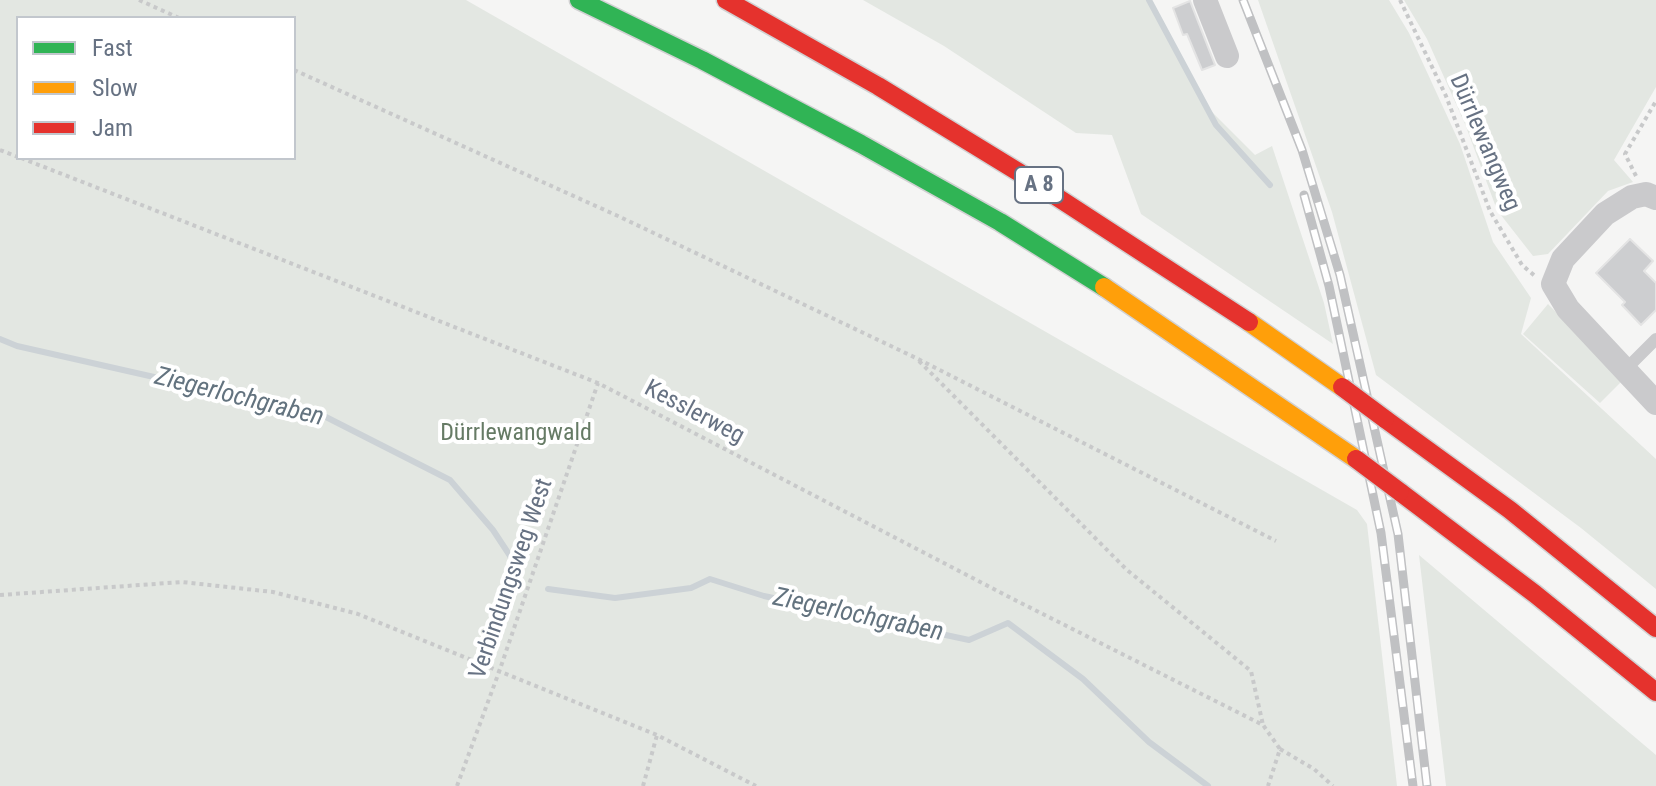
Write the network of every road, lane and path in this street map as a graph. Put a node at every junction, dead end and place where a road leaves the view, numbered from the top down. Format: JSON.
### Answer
{"nodes":[{"id":1,"x":139,"y":0,"type":"edge"},
{"id":2,"x":579,"y":0,"type":"edge"},
{"id":3,"x":726,"y":0,"type":"edge"},
{"id":4,"x":1205,"y":0,"type":"edge"},
{"id":5,"x":1400,"y":0,"type":"edge"},
{"id":6,"x":175,"y":16,"type":"edge"},
{"id":7,"x":1227,"y":56,"type":"dead end"},
{"id":8,"x":296,"y":71,"type":"edge"},
{"id":9,"x":1656,"y":101,"type":"edge"},
{"id":10,"x":28,"y":160,"type":"edge"},
{"id":11,"x":1651,"y":196,"type":"edge"},
{"id":12,"x":1553,"y":284,"type":"junction"},
{"id":13,"x":1656,"y":339,"type":"edge"},
{"id":14,"x":916,"y":358,"type":"junction"},
{"id":15,"x":1625,"y":370,"type":"junction"},
{"id":16,"x":598,"y":383,"type":"junction"},
{"id":17,"x":1656,"y":403,"type":"edge"},
{"id":18,"x":1276,"y":541,"type":"dead end"},
{"id":19,"x":0,"y":595,"type":"edge"},
{"id":20,"x":1656,"y":628,"type":"edge"},
{"id":21,"x":499,"y":672,"type":"junction"},
{"id":22,"x":1656,"y":692,"type":"edge"},
{"id":23,"x":1263,"y":725,"type":"junction"},
{"id":24,"x":657,"y":735,"type":"junction"},
{"id":25,"x":1280,"y":749,"type":"junction"},
{"id":26,"x":457,"y":786,"type":"edge"},
{"id":27,"x":643,"y":786,"type":"edge"},
{"id":28,"x":756,"y":786,"type":"edge"},
{"id":29,"x":1268,"y":786,"type":"edge"},
{"id":30,"x":1333,"y":786,"type":"edge"}],
"edges":[{"from":1,"to":6,"type":"path"},
{"from":2,"to":22,"type":"highway","number":"A 8","bridge":true},
{"from":3,"to":20,"type":"highway","number":"A 8","bridge":true},
{"from":4,"to":7,"type":"street"},
{"from":5,"to":12,"type":"path","name":"Dürrlewangweg"},
{"from":8,"to":14,"type":"path"},
{"from":9,"to":11,"type":"path"},
{"from":10,"to":16,"type":"path","name":"Kesslerweg"},
{"from":11,"to":12,"type":"street"},
{"from":12,"to":15,"type":"street"},
{"from":13,"to":15,"type":"lane"},
{"from":14,"to":18,"type":"path"},
{"from":14,"to":23,"type":"path"},
{"from":15,"to":17,"type":"street"},
{"from":16,"to":21,"type":"path","name":"Verbindungsweg West"},
{"from":16,"to":23,"type":"path","name":"Kesslerweg"},
{"from":19,"to":21,"type":"path"},
{"from":21,"to":24,"type":"path"},
{"from":21,"to":26,"type":"path","name":"Verbindungsweg West"},
{"from":23,"to":25,"type":"path","name":"Kesslerweg"},
{"from":24,"to":27,"type":"path"},
{"from":24,"to":28,"type":"path"},
{"from":25,"to":29,"type":"path"},
{"from":25,"to":30,"type":"path"}]}
